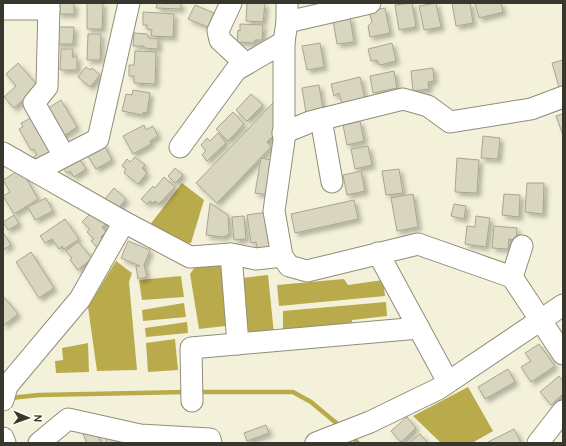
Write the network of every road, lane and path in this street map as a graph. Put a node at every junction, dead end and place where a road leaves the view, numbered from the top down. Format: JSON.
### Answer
{"nodes":[{"id":1,"x":129,"y":3,"type":"edge"},
{"id":2,"x":231,"y":3,"type":"edge"},
{"id":3,"x":370,"y":3,"type":"edge"},
{"id":4,"x":49,"y":6,"type":"edge"},
{"id":5,"x":3,"y":9,"type":"edge"},
{"id":6,"x":287,"y":12,"type":"edge"},
{"id":7,"x":284,"y":42,"type":"junction"},
{"id":8,"x":246,"y":64,"type":"junction"},
{"id":9,"x":563,"y":97,"type":"edge"},
{"id":10,"x":321,"y":119,"type":"junction"},
{"id":11,"x":283,"y":133,"type":"junction"},
{"id":12,"x":180,"y":147,"type":"dead end"},
{"id":13,"x":3,"y":153,"type":"edge"},
{"id":14,"x":64,"y":156,"type":"junction"},
{"id":15,"x":36,"y":171,"type":"junction"},
{"id":16,"x":332,"y":182,"type":"dead end"},
{"id":17,"x":124,"y":222,"type":"junction"},
{"id":18,"x":522,"y":246,"type":"dead end"},
{"id":19,"x":231,"y":254,"type":"junction"},
{"id":20,"x":378,"y":254,"type":"junction"},
{"id":21,"x":282,"y":256,"type":"junction"},
{"id":22,"x":512,"y":277,"type":"junction"},
{"id":23,"x":563,"y":305,"type":"edge"},
{"id":24,"x":540,"y":320,"type":"junction"},
{"id":25,"x":419,"y":328,"type":"junction"},
{"id":26,"x":238,"y":344,"type":"junction"},
{"id":27,"x":563,"y":354,"type":"edge"},
{"id":28,"x":448,"y":382,"type":"junction"},
{"id":29,"x":3,"y":400,"type":"edge"},
{"id":30,"x":192,"y":401,"type":"dead end"},
{"id":31,"x":563,"y":411,"type":"edge"},
{"id":32,"x":3,"y":438,"type":"edge"},
{"id":33,"x":5,"y":443,"type":"edge"},
{"id":34,"x":40,"y":443,"type":"edge"},
{"id":35,"x":211,"y":443,"type":"edge"},
{"id":36,"x":316,"y":443,"type":"edge"},
{"id":37,"x":538,"y":443,"type":"edge"}],
"edges":[{"from":1,"to":14,"type":"street"},
{"from":2,"to":8,"type":"street"},
{"from":3,"to":6,"type":"street"},
{"from":4,"to":5,"type":"street"},
{"from":4,"to":14,"type":"street"},
{"from":6,"to":7,"type":"street"},
{"from":7,"to":8,"type":"street"},
{"from":7,"to":11,"type":"street"},
{"from":8,"to":12,"type":"street"},
{"from":9,"to":10,"type":"street"},
{"from":10,"to":11,"type":"street"},
{"from":10,"to":16,"type":"street"},
{"from":11,"to":21,"type":"street"},
{"from":13,"to":15,"type":"street"},
{"from":14,"to":15,"type":"street"},
{"from":15,"to":17,"type":"street"},
{"from":17,"to":19,"type":"street"},
{"from":17,"to":29,"type":"street"},
{"from":18,"to":22,"type":"street"},
{"from":19,"to":21,"type":"street"},
{"from":19,"to":26,"type":"street"},
{"from":20,"to":21,"type":"street"},
{"from":20,"to":22,"type":"street"},
{"from":20,"to":25,"type":"street"},
{"from":22,"to":24,"type":"street"},
{"from":23,"to":24,"type":"street"},
{"from":24,"to":27,"type":"street"},
{"from":24,"to":28,"type":"street"},
{"from":25,"to":26,"type":"street"},
{"from":25,"to":28,"type":"street"},
{"from":26,"to":30,"type":"street"},
{"from":28,"to":36,"type":"street"},
{"from":31,"to":37,"type":"street"},
{"from":32,"to":33,"type":"street"},
{"from":34,"to":35,"type":"street"}]}
